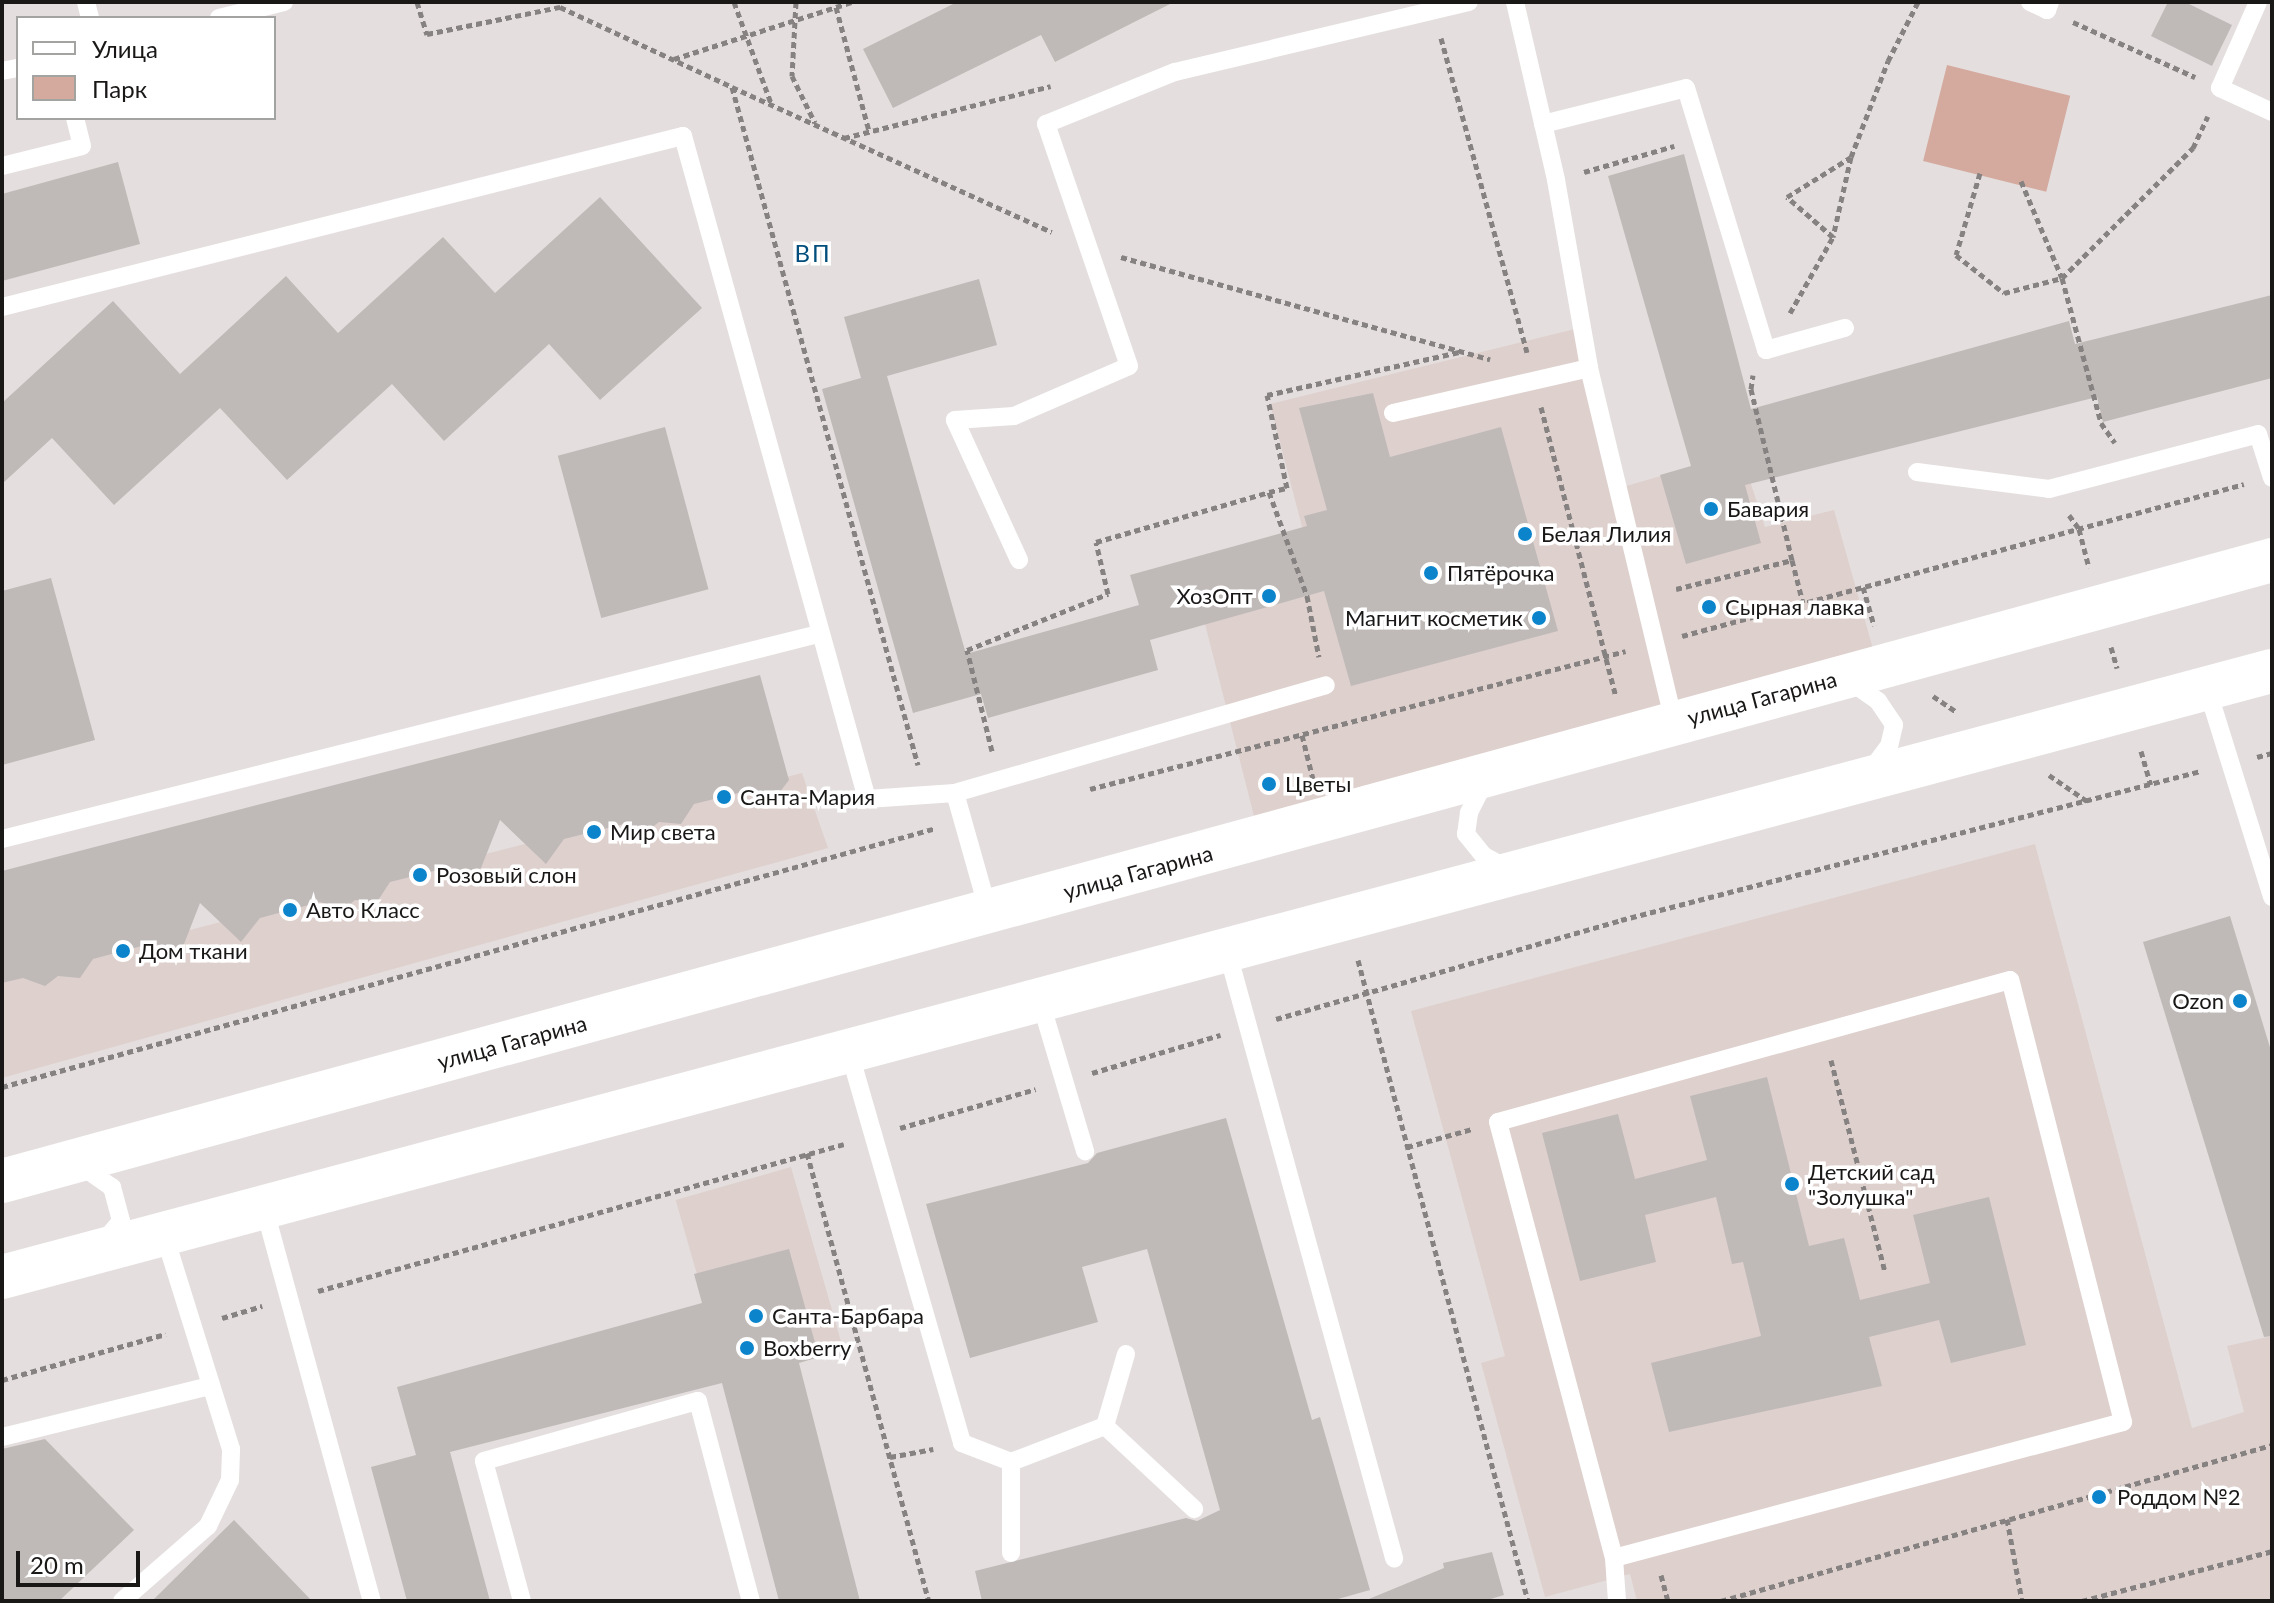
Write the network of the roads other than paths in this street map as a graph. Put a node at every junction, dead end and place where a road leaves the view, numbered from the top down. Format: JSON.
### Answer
{"nodes":[{"id":1,"x":284,"y":2,"type":"edge"},
{"id":2,"x":1469,"y":2,"type":"edge"},
{"id":3,"x":1515,"y":2,"type":"edge"},
{"id":4,"x":2258,"y":2,"type":"edge"},
{"id":5,"x":227,"y":16,"type":"edge"},
{"id":6,"x":2272,"y":112,"type":"edge"},
{"id":7,"x":76,"y":120,"type":"edge"},
{"id":8,"x":1543,"y":124,"type":"junction"},
{"id":9,"x":2,"y":166,"type":"edge"},
{"id":10,"x":2,"y":307,"type":"edge"},
{"id":11,"x":1845,"y":328,"type":"dead end"},
{"id":12,"x":1589,"y":368,"type":"junction"},
{"id":13,"x":1393,"y":413,"type":"dead end"},
{"id":14,"x":2265,"y":432,"type":"edge"},
{"id":15,"x":1917,"y":472,"type":"dead end"},
{"id":16,"x":2272,"y":477,"type":"edge"},
{"id":17,"x":1019,"y":560,"type":"dead end"},
{"id":18,"x":2272,"y":560,"type":"edge"},
{"id":19,"x":818,"y":634,"type":"junction"},
{"id":20,"x":2272,"y":671,"type":"edge"},
{"id":21,"x":1843,"y":676,"type":"junction"},
{"id":22,"x":1326,"y":685,"type":"road end"},
{"id":23,"x":2207,"y":688,"type":"junction"},
{"id":24,"x":1674,"y":722,"type":"junction"},
{"id":25,"x":1486,"y":778,"type":"junction"},
{"id":26,"x":1864,"y":780,"type":"junction"},
{"id":27,"x":955,"y":793,"type":"junction"},
{"id":28,"x":2,"y":839,"type":"edge"},
{"id":29,"x":1515,"y":873,"type":"junction"},
{"id":30,"x":2272,"y":897,"type":"edge"},
{"id":31,"x":989,"y":913,"type":"junction"},
{"id":32,"x":1227,"y":950,"type":"junction"},
{"id":33,"x":1040,"y":1000,"type":"junction"},
{"id":34,"x":849,"y":1051,"type":"junction"},
{"id":35,"x":1085,"y":1151,"type":"dead end"},
{"id":36,"x":75,"y":1161,"type":"junction"},
{"id":37,"x":2,"y":1181,"type":"edge"},
{"id":38,"x":264,"y":1207,"type":"junction"},
{"id":39,"x":164,"y":1234,"type":"junction"},
{"id":40,"x":96,"y":1252,"type":"junction"},
{"id":41,"x":2,"y":1277,"type":"edge"},
{"id":42,"x":1126,"y":1354,"type":"dead end"},
{"id":43,"x":210,"y":1386,"type":"junction"},
{"id":44,"x":1105,"y":1426,"type":"junction"},
{"id":45,"x":2,"y":1437,"type":"edge"},
{"id":46,"x":1011,"y":1462,"type":"junction"},
{"id":47,"x":1194,"y":1509,"type":"dead end"},
{"id":48,"x":1011,"y":1553,"type":"dead end"},
{"id":49,"x":1394,"y":1558,"type":"dead end"},
{"id":50,"x":1614,"y":1558,"type":"junction"},
{"id":51,"x":122,"y":1601,"type":"edge"},
{"id":52,"x":372,"y":1601,"type":"edge"},
{"id":53,"x":522,"y":1601,"type":"edge"},
{"id":54,"x":751,"y":1601,"type":"edge"},
{"id":55,"x":1617,"y":1601,"type":"edge"}],
"edges":[{"from":1,"to":5,"type":"lane"},
{"from":2,"to":17,"type":"lane"},
{"from":3,"to":8,"type":"lane"},
{"from":4,"to":6,"type":"lane"},
{"from":7,"to":9,"type":"lane"},
{"from":8,"to":11,"type":"lane"},
{"from":8,"to":12,"type":"lane"},
{"from":10,"to":19,"type":"lane"},
{"from":12,"to":13,"type":"lane"},
{"from":12,"to":24,"type":"lane"},
{"from":14,"to":15,"type":"lane"},
{"from":14,"to":16,"type":"lane"},
{"from":18,"to":21,"type":"street","name":"улица Гагарина"},
{"from":19,"to":27,"type":"lane"},
{"from":19,"to":28,"type":"lane"},
{"from":20,"to":23,"type":"street"},
{"from":21,"to":24,"type":"street","name":"улица Гагарина"},
{"from":21,"to":26,"type":"lane"},
{"from":22,"to":27,"type":"lane"},
{"from":23,"to":26,"type":"street"},
{"from":23,"to":30,"type":"lane"},
{"from":24,"to":25,"type":"street","name":"улица Гагарина"},
{"from":25,"to":29,"type":"lane"},
{"from":25,"to":31,"type":"street","name":"улица Гагарина"},
{"from":26,"to":29,"type":"street"},
{"from":27,"to":31,"type":"lane"},
{"from":29,"to":32,"type":"street"},
{"from":31,"to":36,"type":"street","name":"улица Гагарина"},
{"from":32,"to":33,"type":"street"},
{"from":32,"to":49,"type":"lane"},
{"from":33,"to":34,"type":"street"},
{"from":33,"to":35,"type":"lane"},
{"from":34,"to":38,"type":"street"},
{"from":34,"to":46,"type":"lane"},
{"from":36,"to":37,"type":"street","name":"улица Гагарина"},
{"from":36,"to":40,"type":"lane"},
{"from":38,"to":39,"type":"street"},
{"from":38,"to":52,"type":"lane"},
{"from":39,"to":40,"type":"street"},
{"from":39,"to":43,"type":"lane"},
{"from":40,"to":41,"type":"street"},
{"from":42,"to":44,"type":"lane"},
{"from":43,"to":45,"type":"lane"},
{"from":43,"to":51,"type":"lane"},
{"from":44,"to":46,"type":"lane"},
{"from":44,"to":47,"type":"lane"},
{"from":46,"to":48,"type":"lane"},
{"from":50,"to":50,"type":"lane"},
{"from":50,"to":55,"type":"lane"},
{"from":53,"to":54,"type":"lane"}]}
